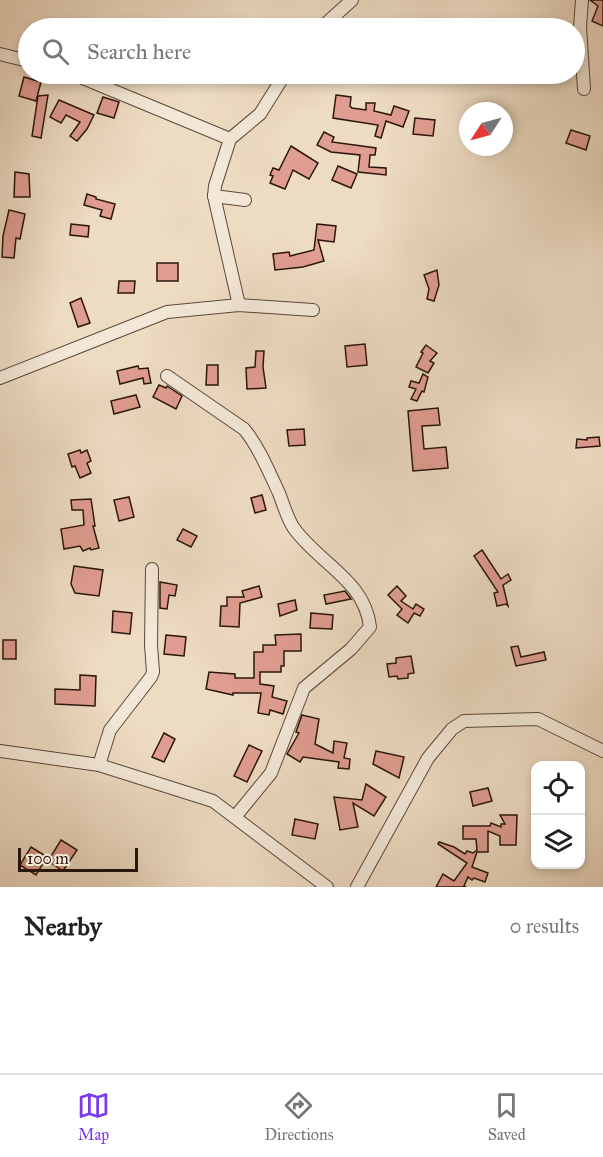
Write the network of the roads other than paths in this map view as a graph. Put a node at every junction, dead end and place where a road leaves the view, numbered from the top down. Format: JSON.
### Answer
{"nodes":[{"id":1,"x":352,"y":0,"type":"edge"},
{"id":2,"x":582,"y":0,"type":"edge"},
{"id":3,"x":332,"y":18,"type":"edge"},
{"id":4,"x":581,"y":18,"type":"edge"},
{"id":5,"x":0,"y":54,"type":"edge"},
{"id":6,"x":18,"y":58,"type":"edge"},
{"id":7,"x":97,"y":84,"type":"edge"},
{"id":8,"x":279,"y":84,"type":"edge"},
{"id":9,"x":584,"y":84,"type":"edge"},
{"id":10,"x":584,"y":89,"type":"dead end"},
{"id":11,"x":231,"y":139,"type":"junction"},
{"id":12,"x":214,"y":196,"type":"junction"},
{"id":13,"x":246,"y":200,"type":"dead end"},
{"id":14,"x":239,"y":306,"type":"junction"},
{"id":15,"x":313,"y":310,"type":"dead end"},
{"id":16,"x":167,"y":376,"type":"dead end"},
{"id":17,"x":0,"y":378,"type":"edge"},
{"id":18,"x":152,"y":569,"type":"dead end"},
{"id":19,"x":0,"y":751,"type":"edge"},
{"id":20,"x":603,"y":752,"type":"edge"},
{"id":21,"x":99,"y":765,"type":"junction"},
{"id":22,"x":235,"y":817,"type":"junction"},
{"id":23,"x":327,"y":887,"type":"edge"},
{"id":24,"x":357,"y":887,"type":"edge"}],
"edges":[{"from":1,"to":3,"type":"street"},
{"from":2,"to":4,"type":"street"},
{"from":5,"to":6,"type":"street"},
{"from":7,"to":11,"type":"street"},
{"from":8,"to":11,"type":"street"},
{"from":9,"to":10,"type":"street"},
{"from":11,"to":12,"type":"street"},
{"from":12,"to":13,"type":"street"},
{"from":12,"to":14,"type":"street"},
{"from":14,"to":15,"type":"street"},
{"from":14,"to":17,"type":"street"},
{"from":16,"to":22,"type":"street"},
{"from":18,"to":21,"type":"street"},
{"from":19,"to":21,"type":"street"},
{"from":20,"to":24,"type":"street"},
{"from":21,"to":22,"type":"street"},
{"from":22,"to":23,"type":"street"}]}
